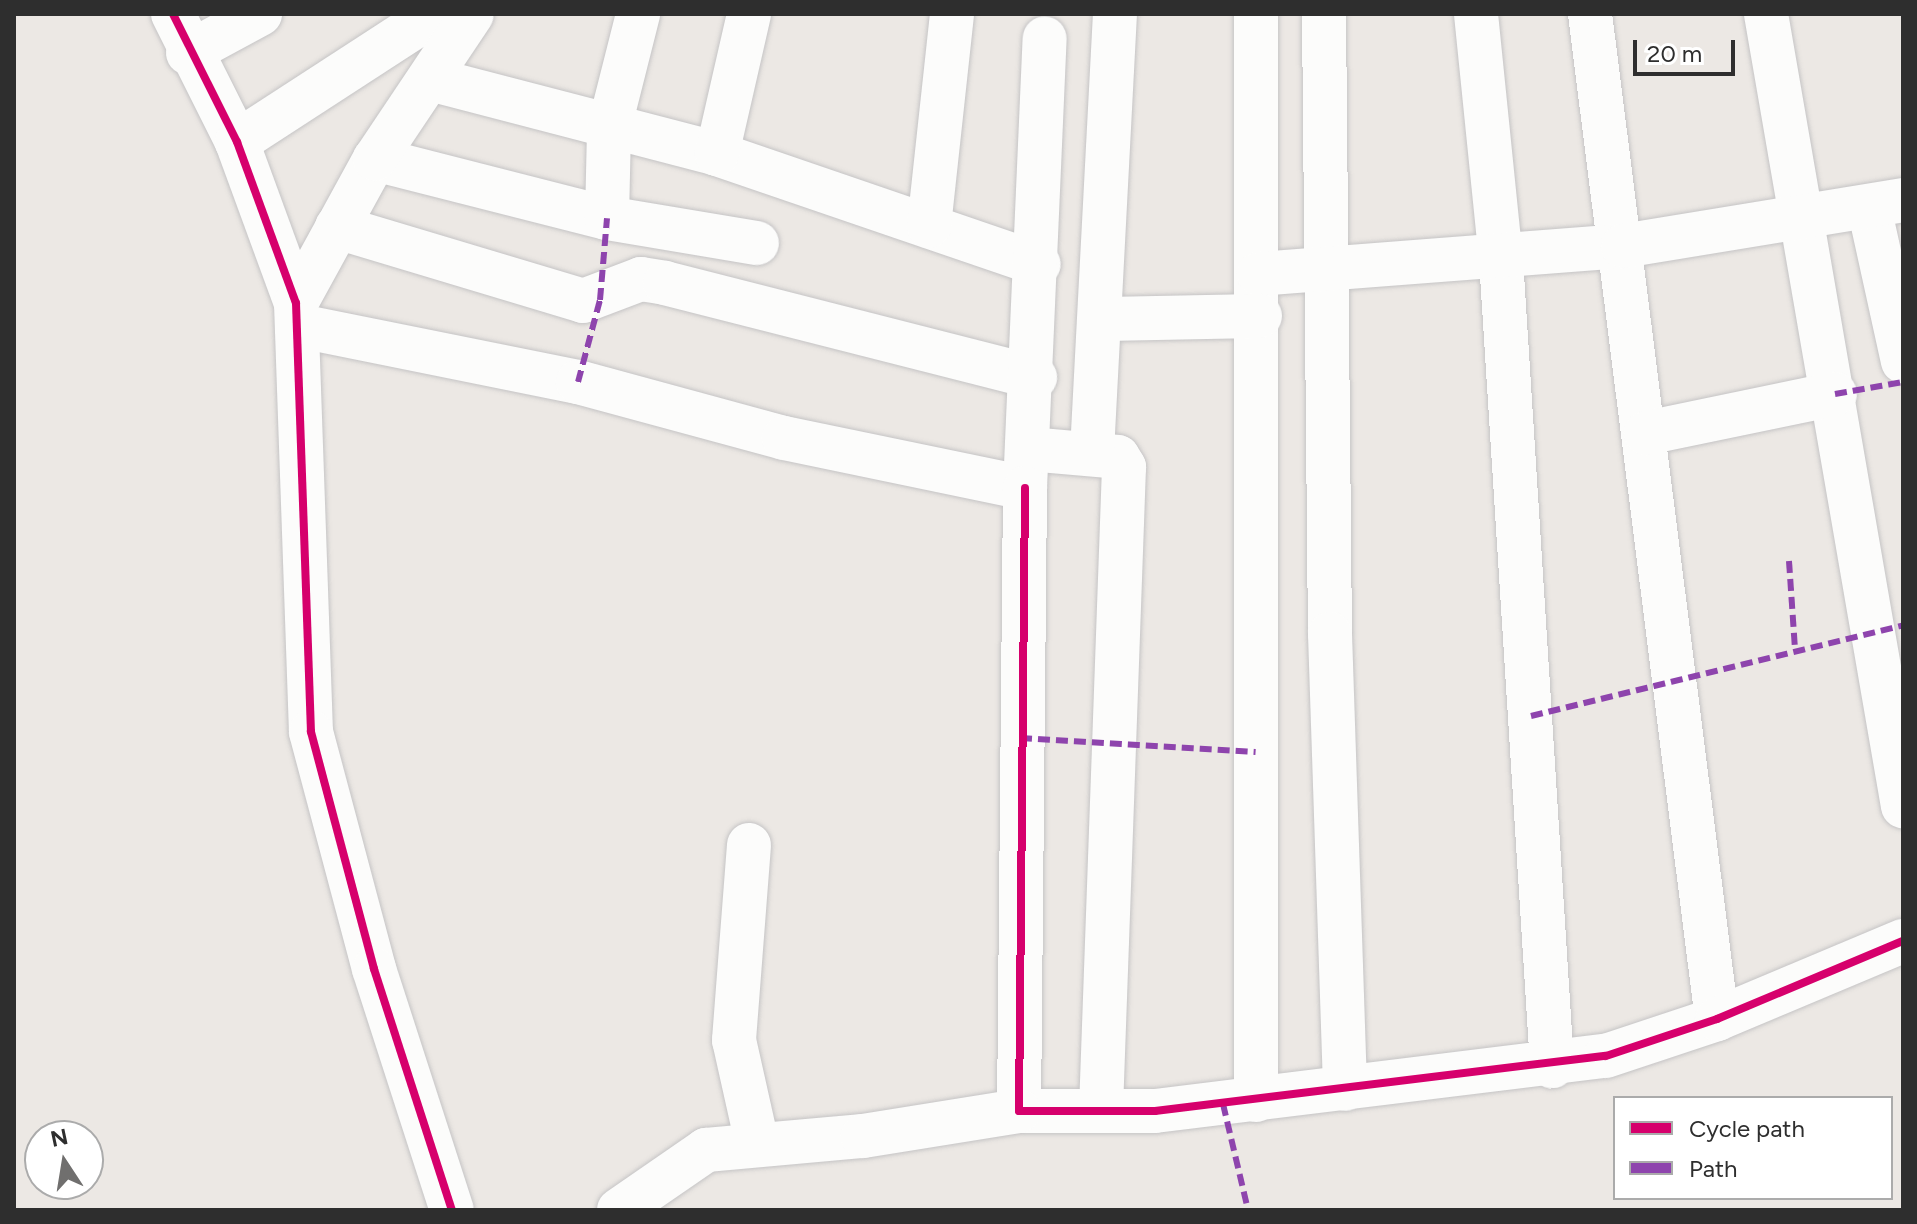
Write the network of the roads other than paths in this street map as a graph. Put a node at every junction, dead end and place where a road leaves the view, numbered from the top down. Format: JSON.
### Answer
{"nodes":[{"id":1,"x":260,"y":14,"type":"edge"},
{"id":2,"x":434,"y":14,"type":"edge"},
{"id":3,"x":472,"y":14,"type":"edge"},
{"id":4,"x":638,"y":14,"type":"edge"},
{"id":5,"x":749,"y":14,"type":"edge"},
{"id":6,"x":952,"y":14,"type":"edge"},
{"id":7,"x":1115,"y":14,"type":"edge"},
{"id":8,"x":1256,"y":14,"type":"edge"},
{"id":9,"x":1324,"y":14,"type":"edge"},
{"id":10,"x":1476,"y":14,"type":"edge"},
{"id":11,"x":1590,"y":14,"type":"edge"},
{"id":12,"x":1766,"y":14,"type":"edge"},
{"id":13,"x":180,"y":33,"type":"edge"},
{"id":14,"x":1045,"y":38,"type":"dead end"},
{"id":15,"x":430,"y":79,"type":"junction"},
{"id":16,"x":609,"y":129,"type":"junction"},
{"id":17,"x":237,"y":142,"type":"junction"},
{"id":18,"x":717,"y":154,"type":"junction"},
{"id":19,"x":375,"y":159,"type":"junction"},
{"id":20,"x":1886,"y":204,"type":"edge"},
{"id":21,"x":1803,"y":217,"type":"junction"},
{"id":22,"x":607,"y":218,"type":"junction"},
{"id":23,"x":929,"y":226,"type":"junction"},
{"id":24,"x":337,"y":227,"type":"junction"},
{"id":25,"x":757,"y":243,"type":"dead end"},
{"id":26,"x":1623,"y":246,"type":"junction"},
{"id":27,"x":1501,"y":259,"type":"junction"},
{"id":28,"x":1039,"y":264,"type":"junction"},
{"id":29,"x":1327,"y":272,"type":"junction"},
{"id":30,"x":1260,"y":295,"type":"junction"},
{"id":31,"x":298,"y":314,"type":"junction"},
{"id":32,"x":1103,"y":319,"type":"junction"},
{"id":33,"x":1903,"y":361,"type":"edge"},
{"id":34,"x":1035,"y":377,"type":"junction"},
{"id":35,"x":1835,"y":394,"type":"junction"},
{"id":36,"x":1646,"y":433,"type":"junction"},
{"id":37,"x":1092,"y":452,"type":"junction"},
{"id":38,"x":1027,"y":468,"type":"junction"},
{"id":39,"x":1903,"y":806,"type":"edge"},
{"id":40,"x":749,"y":845,"type":"dead end"},
{"id":41,"x":1903,"y":941,"type":"edge"},
{"id":42,"x":1717,"y":1019,"type":"junction"},
{"id":43,"x":1552,"y":1066,"type":"junction"},
{"id":44,"x":1345,"y":1089,"type":"junction"},
{"id":45,"x":1256,"y":1100,"type":"junction"},
{"id":46,"x":1019,"y":1111,"type":"junction"},
{"id":47,"x":1101,"y":1111,"type":"junction"},
{"id":48,"x":757,"y":1143,"type":"junction"},
{"id":49,"x":452,"y":1210,"type":"edge"},
{"id":50,"x":619,"y":1210,"type":"edge"}],
"edges":[{"from":1,"to":13,"type":"street"},
{"from":2,"to":17,"type":"street"},
{"from":3,"to":15,"type":"street"},
{"from":4,"to":16,"type":"street"},
{"from":5,"to":18,"type":"street"},
{"from":6,"to":23,"type":"street"},
{"from":7,"to":32,"type":"street"},
{"from":8,"to":30,"type":"street"},
{"from":9,"to":29,"type":"street"},
{"from":10,"to":27,"type":"street"},
{"from":11,"to":26,"type":"street"},
{"from":12,"to":21,"type":"street"},
{"from":13,"to":17,"type":"street"},
{"from":14,"to":28,"type":"street"},
{"from":15,"to":16,"type":"street"},
{"from":15,"to":19,"type":"street"},
{"from":16,"to":18,"type":"street"},
{"from":16,"to":22,"type":"street"},
{"from":17,"to":31,"type":"street"},
{"from":18,"to":23,"type":"street"},
{"from":19,"to":22,"type":"street"},
{"from":19,"to":24,"type":"street"},
{"from":20,"to":21,"type":"street"},
{"from":20,"to":33,"type":"street"},
{"from":21,"to":26,"type":"street"},
{"from":21,"to":35,"type":"street"},
{"from":22,"to":25,"type":"street"},
{"from":23,"to":28,"type":"street"},
{"from":24,"to":31,"type":"street"},
{"from":24,"to":34,"type":"street"},
{"from":26,"to":27,"type":"street"},
{"from":26,"to":36,"type":"street"},
{"from":27,"to":29,"type":"street"},
{"from":27,"to":43,"type":"street"},
{"from":28,"to":34,"type":"street"},
{"from":29,"to":30,"type":"street"},
{"from":29,"to":44,"type":"street"},
{"from":30,"to":32,"type":"street"},
{"from":30,"to":45,"type":"street"},
{"from":31,"to":38,"type":"street"},
{"from":31,"to":49,"type":"street"},
{"from":32,"to":37,"type":"street"},
{"from":34,"to":38,"type":"street"},
{"from":35,"to":36,"type":"street"},
{"from":35,"to":39,"type":"street"},
{"from":36,"to":42,"type":"street"},
{"from":37,"to":38,"type":"street"},
{"from":37,"to":47,"type":"street"},
{"from":38,"to":46,"type":"street"},
{"from":40,"to":48,"type":"street"},
{"from":41,"to":42,"type":"street"},
{"from":42,"to":43,"type":"street"},
{"from":43,"to":44,"type":"street"},
{"from":44,"to":45,"type":"street"},
{"from":45,"to":47,"type":"street"},
{"from":46,"to":47,"type":"street"},
{"from":46,"to":48,"type":"street"},
{"from":48,"to":50,"type":"street"}]}
